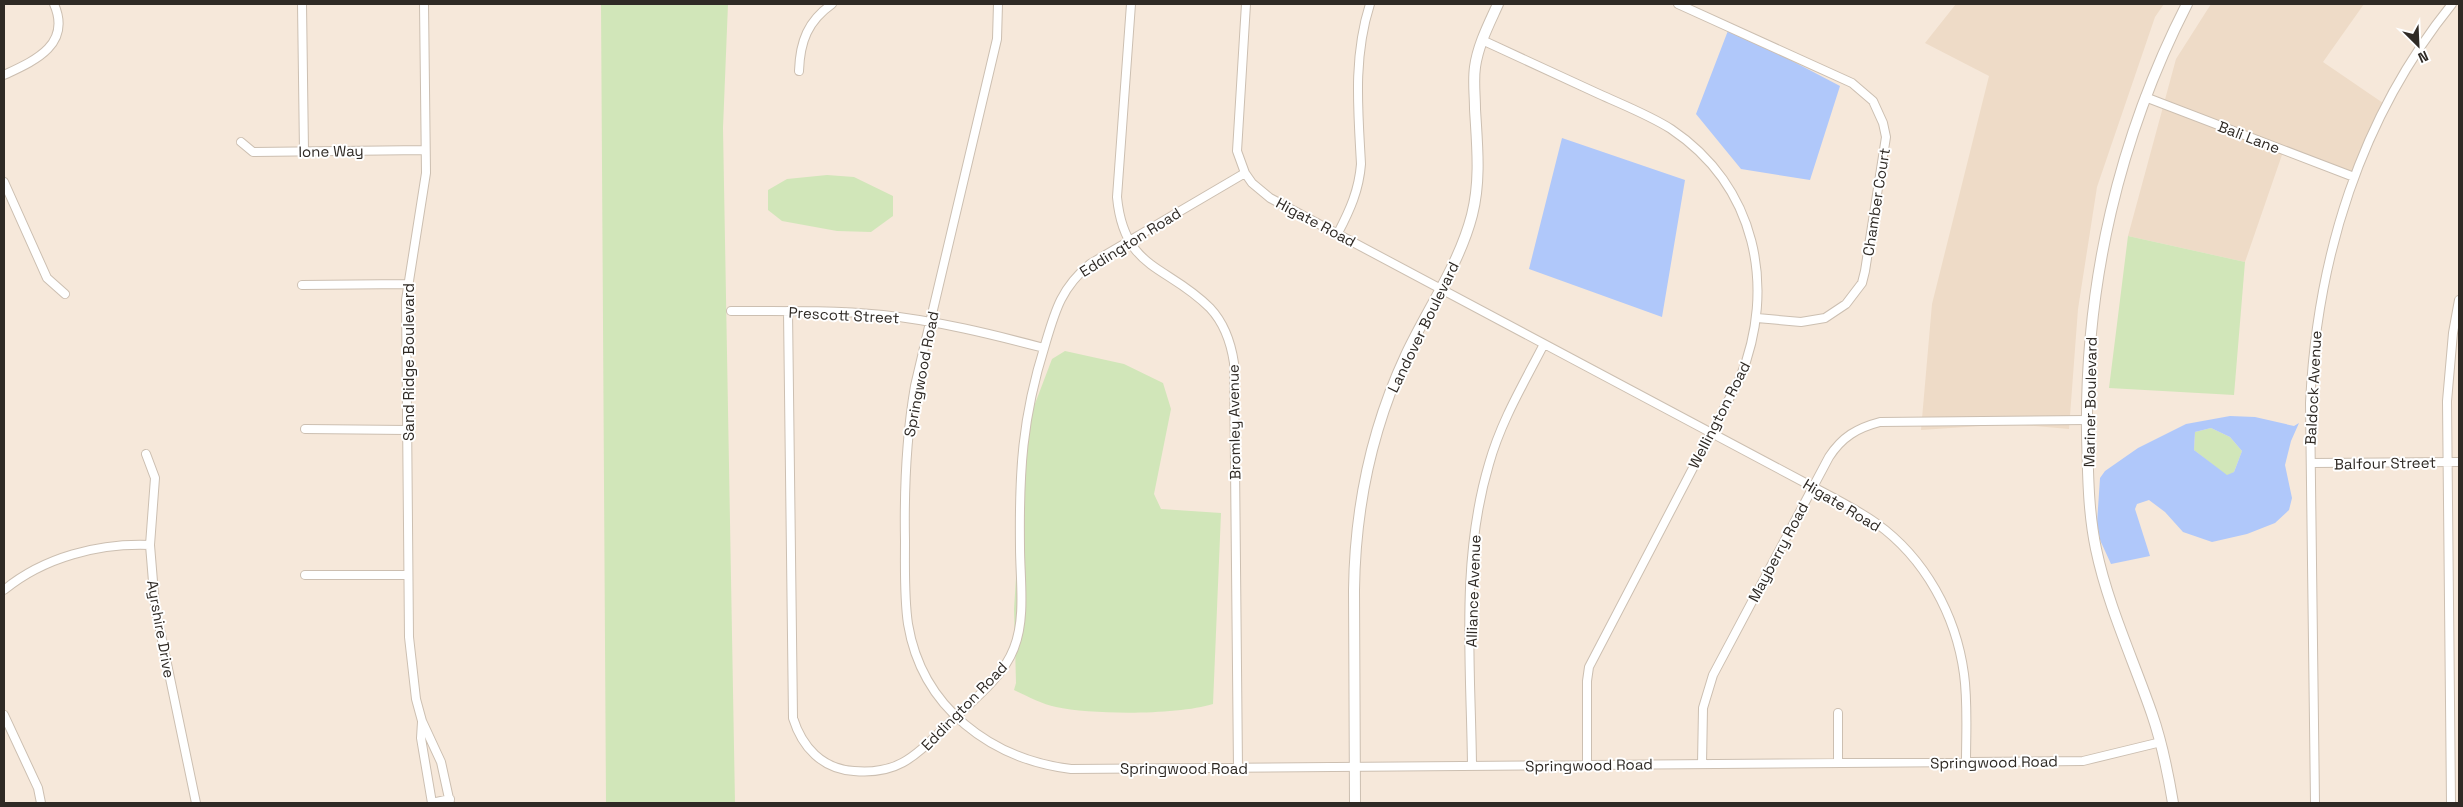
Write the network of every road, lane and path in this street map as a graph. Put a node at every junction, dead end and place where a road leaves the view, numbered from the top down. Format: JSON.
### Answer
{"nodes":[{"id":1,"x":54,"y":4,"type":"edge"},
{"id":2,"x":302,"y":4,"type":"edge"},
{"id":3,"x":424,"y":4,"type":"edge"},
{"id":4,"x":832,"y":4,"type":"edge"},
{"id":5,"x":998,"y":4,"type":"edge"},
{"id":6,"x":1131,"y":4,"type":"edge"},
{"id":7,"x":1246,"y":4,"type":"edge"},
{"id":8,"x":1370,"y":4,"type":"edge"},
{"id":9,"x":1498,"y":4,"type":"edge"},
{"id":10,"x":1678,"y":4,"type":"edge"},
{"id":11,"x":2187,"y":4,"type":"edge"},
{"id":12,"x":2452,"y":4,"type":"edge"},
{"id":13,"x":1482,"y":40,"type":"junction"},
{"id":14,"x":799,"y":71,"type":"dead end"},
{"id":15,"x":4,"y":75,"type":"edge"},
{"id":16,"x":2145,"y":97,"type":"junction"},
{"id":17,"x":240,"y":142,"type":"dead end"},
{"id":18,"x":425,"y":150,"type":"junction"},
{"id":19,"x":304,"y":152,"type":"junction"},
{"id":20,"x":1245,"y":173,"type":"junction"},
{"id":21,"x":2354,"y":177,"type":"junction"},
{"id":22,"x":4,"y":182,"type":"edge"},
{"id":23,"x":1338,"y":234,"type":"junction"},
{"id":24,"x":1129,"y":241,"type":"junction"},
{"id":25,"x":408,"y":284,"type":"junction"},
{"id":26,"x":302,"y":285,"type":"dead end"},
{"id":27,"x":1441,"y":288,"type":"junction"},
{"id":28,"x":66,"y":294,"type":"dead end"},
{"id":29,"x":2459,"y":300,"type":"edge"},
{"id":30,"x":730,"y":311,"type":"dead end"},
{"id":31,"x":788,"y":311,"type":"junction"},
{"id":32,"x":1758,"y":318,"type":"junction"},
{"id":33,"x":930,"y":322,"type":"junction"},
{"id":34,"x":1544,"y":344,"type":"junction"},
{"id":35,"x":1044,"y":348,"type":"junction"},
{"id":36,"x":2087,"y":420,"type":"junction"},
{"id":37,"x":305,"y":429,"type":"dead end"},
{"id":38,"x":407,"y":430,"type":"junction"},
{"id":39,"x":1712,"y":433,"type":"junction"},
{"id":40,"x":146,"y":454,"type":"dead end"},
{"id":41,"x":2447,"y":462,"type":"junction"},
{"id":42,"x":2459,"y":462,"type":"edge"},
{"id":43,"x":2311,"y":464,"type":"junction"},
{"id":44,"x":1813,"y":487,"type":"junction"},
{"id":45,"x":150,"y":545,"type":"junction"},
{"id":46,"x":305,"y":575,"type":"dead end"},
{"id":47,"x":408,"y":575,"type":"junction"},
{"id":48,"x":4,"y":590,"type":"edge"},
{"id":49,"x":1838,"y":712,"type":"dead end"},
{"id":50,"x":4,"y":715,"type":"edge"},
{"id":51,"x":956,"y":717,"type":"junction"},
{"id":52,"x":422,"y":721,"type":"junction"},
{"id":53,"x":2161,"y":742,"type":"junction"},
{"id":54,"x":1966,"y":762,"type":"junction"},
{"id":55,"x":1838,"y":763,"type":"junction"},
{"id":56,"x":1702,"y":764,"type":"junction"},
{"id":57,"x":1587,"y":765,"type":"junction"},
{"id":58,"x":1472,"y":766,"type":"junction"},
{"id":59,"x":1355,"y":767,"type":"junction"},
{"id":60,"x":1238,"y":768,"type":"junction"},
{"id":61,"x":450,"y":801,"type":"edge"},
{"id":62,"x":41,"y":803,"type":"edge"},
{"id":63,"x":196,"y":803,"type":"edge"},
{"id":64,"x":432,"y":803,"type":"edge"},
{"id":65,"x":1356,"y":803,"type":"edge"},
{"id":66,"x":2173,"y":803,"type":"edge"},
{"id":67,"x":2315,"y":803,"type":"edge"},
{"id":68,"x":2450,"y":803,"type":"edge"}],
"edges":[{"from":1,"to":15,"type":"street"},
{"from":2,"to":19,"type":"street"},
{"from":3,"to":18,"type":"street","name":"Sand Ridge Boulevard"},
{"from":4,"to":14,"type":"street"},
{"from":5,"to":33,"type":"street","name":"Springwood Road"},
{"from":6,"to":24,"type":"street","name":"Bromley Avenue"},
{"from":7,"to":20,"type":"street","name":"Higate Road"},
{"from":8,"to":23,"type":"street"},
{"from":9,"to":13,"type":"street","name":"Landover Boulevard"},
{"from":10,"to":32,"type":"street","name":"Chamber Court"},
{"from":11,"to":16,"type":"street","name":"Mariner Boulevard"},
{"from":12,"to":21,"type":"street","name":"Baldock Avenue"},
{"from":13,"to":27,"type":"street","name":"Landover Boulevard"},
{"from":13,"to":32,"type":"street","name":"Wellington Road"},
{"from":16,"to":21,"type":"street","name":"Bali Lane"},
{"from":16,"to":36,"type":"street","name":"Mariner Boulevard"},
{"from":17,"to":19,"type":"street","name":"Ione Way"},
{"from":18,"to":19,"type":"street","name":"Ione Way"},
{"from":18,"to":25,"type":"street","name":"Sand Ridge Boulevard"},
{"from":20,"to":23,"type":"street","name":"Higate Road"},
{"from":20,"to":24,"type":"street","name":"Eddington Road"},
{"from":21,"to":43,"type":"street","name":"Baldock Avenue"},
{"from":22,"to":28,"type":"street"},
{"from":23,"to":27,"type":"street","name":"Higate Road"},
{"from":24,"to":35,"type":"street","name":"Eddington Road"},
{"from":24,"to":60,"type":"street","name":"Bromley Avenue"},
{"from":25,"to":26,"type":"street"},
{"from":25,"to":38,"type":"street","name":"Sand Ridge Boulevard"},
{"from":27,"to":34,"type":"street","name":"Higate Road"},
{"from":27,"to":59,"type":"street","name":"Landover Boulevard"},
{"from":29,"to":41,"type":"street"},
{"from":30,"to":31,"type":"street","name":"Prescott Street"},
{"from":31,"to":33,"type":"street","name":"Prescott Street"},
{"from":31,"to":51,"type":"street","name":"Eddington Road"},
{"from":32,"to":39,"type":"street","name":"Wellington Road"},
{"from":33,"to":35,"type":"street","name":"Prescott Street"},
{"from":33,"to":51,"type":"street","name":"Springwood Road"},
{"from":34,"to":39,"type":"street","name":"Higate Road"},
{"from":34,"to":58,"type":"street","name":"Alliance Avenue"},
{"from":35,"to":51,"type":"street","name":"Eddington Road"},
{"from":36,"to":44,"type":"street","name":"Mayberry Road"},
{"from":36,"to":53,"type":"street","name":"Mariner Boulevard"},
{"from":37,"to":38,"type":"street"},
{"from":38,"to":47,"type":"street","name":"Sand Ridge Boulevard"},
{"from":39,"to":44,"type":"street","name":"Higate Road"},
{"from":39,"to":57,"type":"street","name":"Wellington Road"},
{"from":40,"to":45,"type":"street","name":"Ayrshire Drive"},
{"from":41,"to":42,"type":"street","name":"Balfour Street"},
{"from":41,"to":43,"type":"street","name":"Balfour Street"},
{"from":41,"to":68,"type":"street"},
{"from":43,"to":67,"type":"street","name":"Baldock Avenue"},
{"from":44,"to":54,"type":"street","name":"Higate Road"},
{"from":44,"to":56,"type":"street","name":"Mayberry Road"},
{"from":45,"to":48,"type":"street"},
{"from":45,"to":63,"type":"street","name":"Ayrshire Drive"},
{"from":46,"to":47,"type":"street"},
{"from":47,"to":52,"type":"street","name":"Sand Ridge Boulevard"},
{"from":49,"to":55,"type":"street"},
{"from":50,"to":62,"type":"street"},
{"from":51,"to":60,"type":"street","name":"Springwood Road"},
{"from":52,"to":61,"type":"street","name":"Sand Ridge Boulevard"},
{"from":52,"to":64,"type":"street","name":"Sand Ridge Boulevard"},
{"from":53,"to":54,"type":"street","name":"Springwood Road"},
{"from":53,"to":66,"type":"street","name":"Mariner Boulevard"},
{"from":54,"to":55,"type":"street","name":"Springwood Road"},
{"from":55,"to":56,"type":"street","name":"Springwood Road"},
{"from":56,"to":57,"type":"street","name":"Springwood Road"},
{"from":57,"to":58,"type":"street","name":"Springwood Road"},
{"from":58,"to":59,"type":"street","name":"Springwood Road"},
{"from":59,"to":60,"type":"street","name":"Springwood Road"},
{"from":59,"to":65,"type":"street","name":"Landover Boulevard"},
{"from":61,"to":64,"type":"street"}]}
